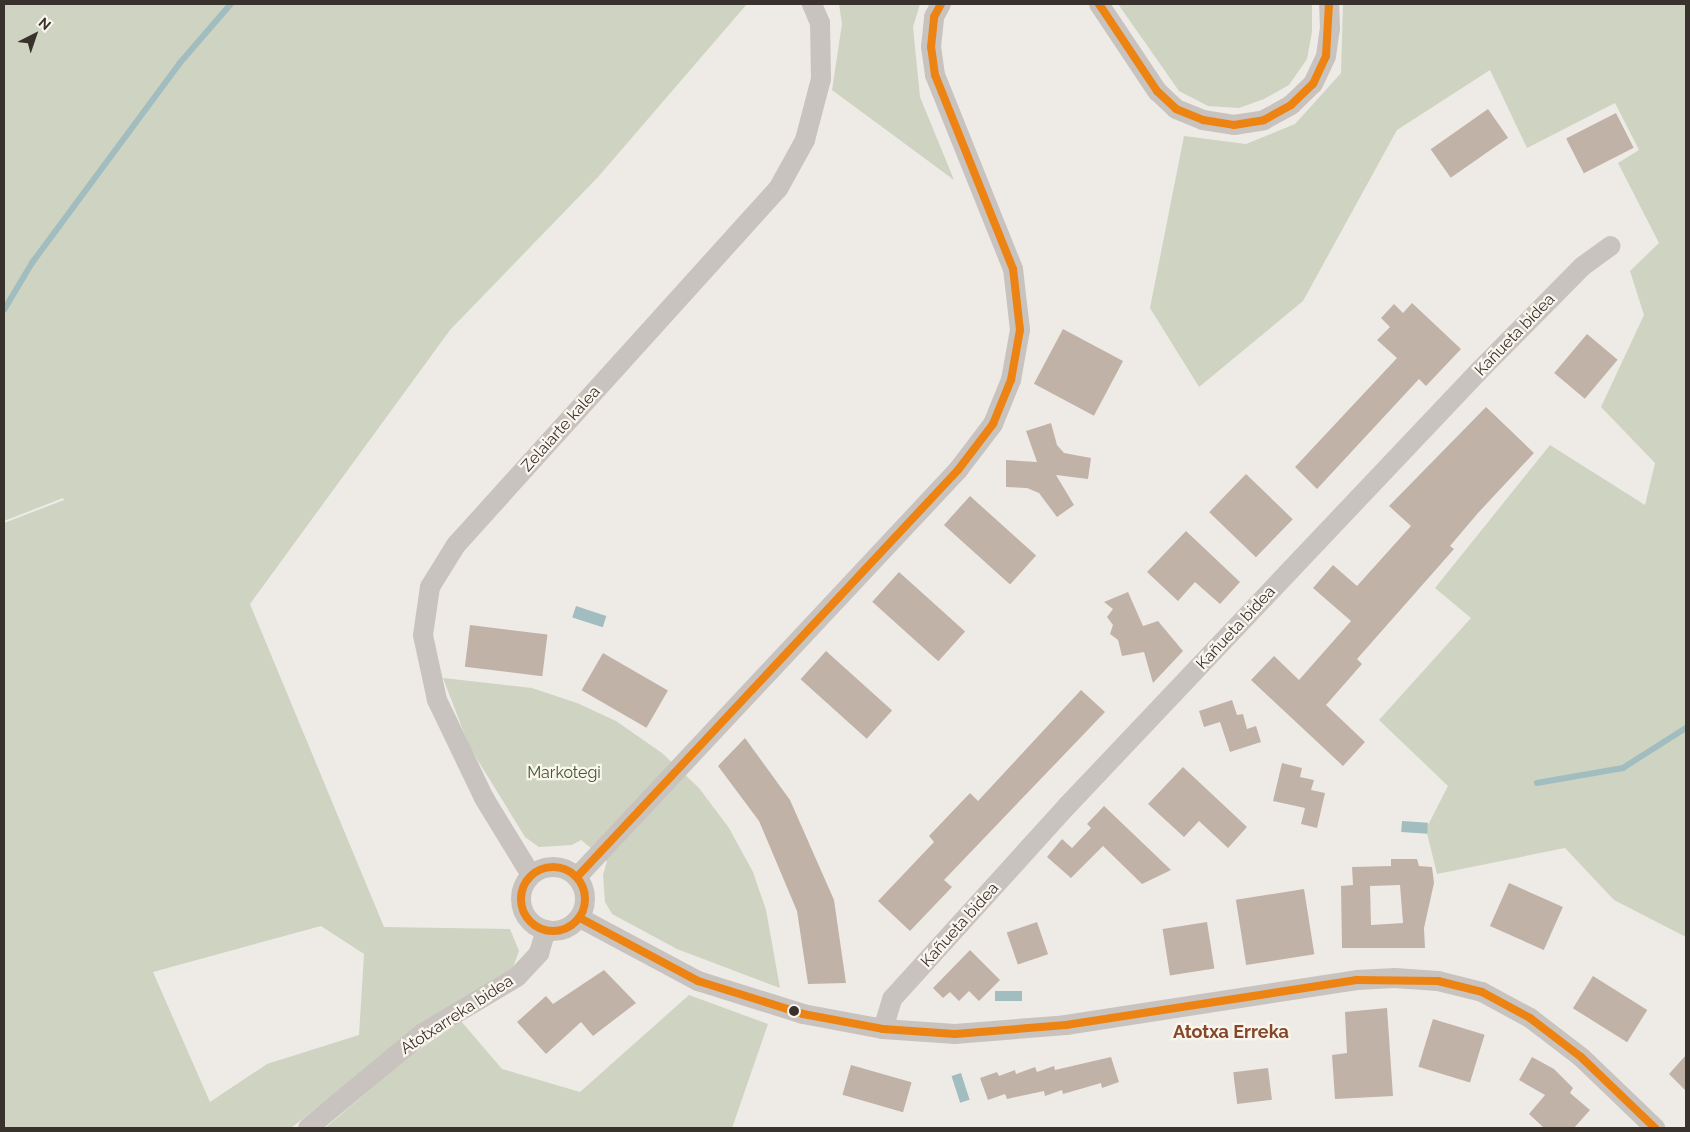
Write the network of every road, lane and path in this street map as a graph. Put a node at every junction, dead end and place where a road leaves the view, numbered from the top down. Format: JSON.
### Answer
{"nodes":[{"id":1,"x":812,"y":4,"type":"edge"},
{"id":2,"x":941,"y":4,"type":"edge"},
{"id":3,"x":1099,"y":4,"type":"edge"},
{"id":4,"x":1329,"y":4,"type":"edge"},
{"id":5,"x":1611,"y":246,"type":"dead end"},
{"id":6,"x":531,"y":875,"type":"junction"},
{"id":7,"x":577,"y":877,"type":"junction"},
{"id":8,"x":580,"y":918,"type":"junction"},
{"id":9,"x":546,"y":930,"type":"junction"},
{"id":10,"x":883,"y":1029,"type":"junction"},
{"id":11,"x":308,"y":1128,"type":"edge"},
{"id":12,"x":1655,"y":1128,"type":"edge"}],
"edges":[{"from":1,"to":6,"type":"street","name":"Zelaiarte kalea"},
{"from":2,"to":7,"type":"street"},
{"from":3,"to":4,"type":"street"},
{"from":5,"to":10,"type":"street","name":"Kañueta bidea"},
{"from":6,"to":7,"type":"street"},
{"from":6,"to":9,"type":"street"},
{"from":7,"to":8,"type":"street"},
{"from":8,"to":9,"type":"street"},
{"from":8,"to":10,"type":"street"},
{"from":9,"to":11,"type":"street","name":"Atotxarreka bidea"},
{"from":10,"to":12,"type":"street"}]}
